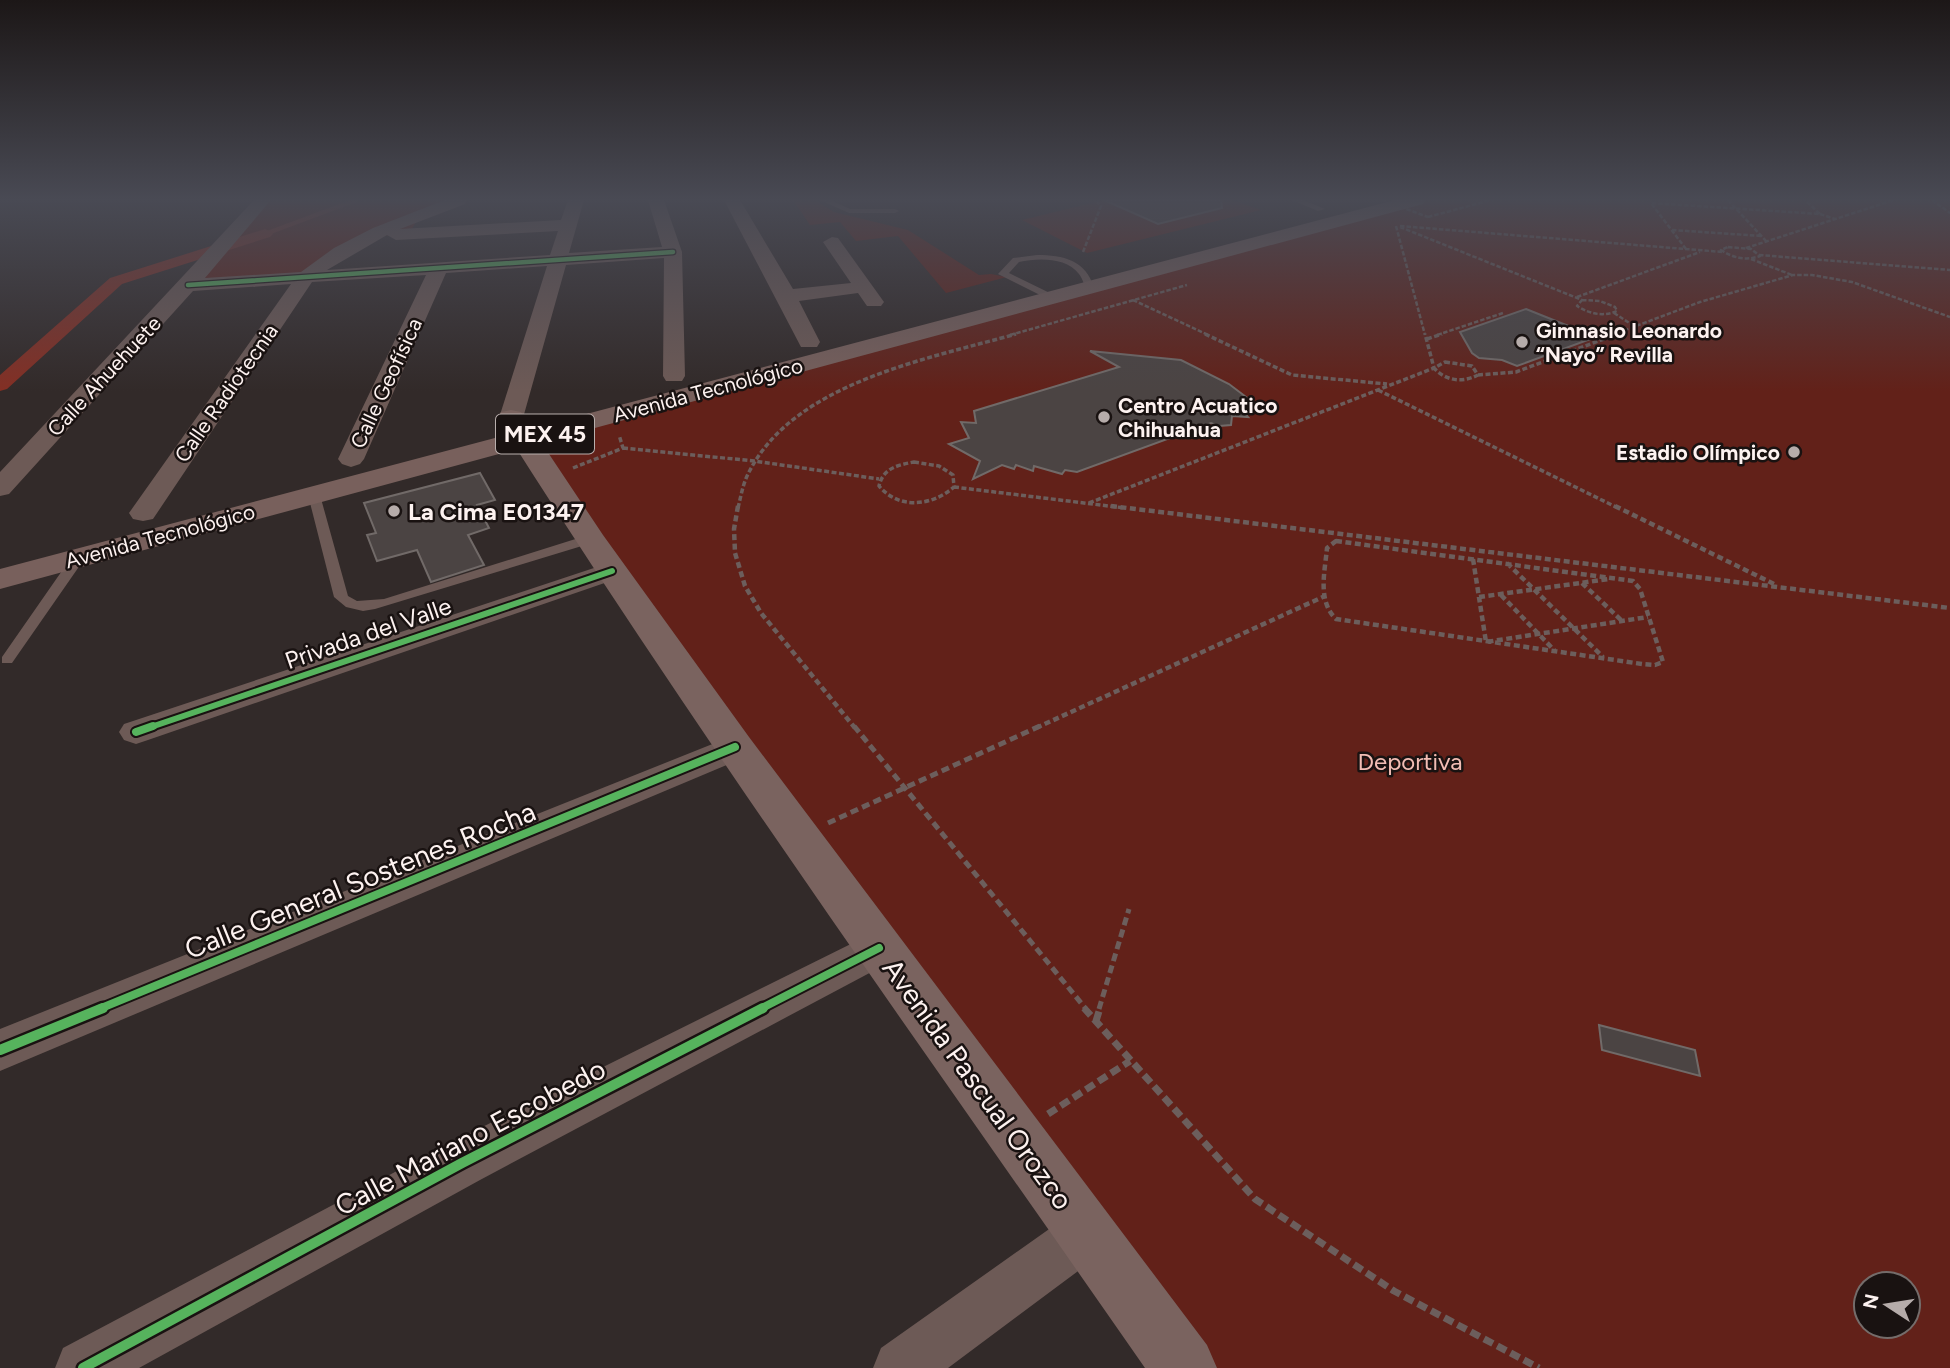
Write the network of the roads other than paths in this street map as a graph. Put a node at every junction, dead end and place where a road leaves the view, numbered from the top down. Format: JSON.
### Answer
{"nodes":[{"id":1,"x":207,"y":264,"type":"edge"},
{"id":2,"x":322,"y":264,"type":"edge"},
{"id":3,"x":517,"y":264,"type":"edge"},
{"id":4,"x":560,"y":264,"type":"edge"},
{"id":5,"x":673,"y":264,"type":"edge"},
{"id":6,"x":769,"y":264,"type":"edge"},
{"id":7,"x":848,"y":264,"type":"edge"},
{"id":8,"x":1135,"y":264,"type":"edge"},
{"id":9,"x":1156,"y":264,"type":"edge"},
{"id":10,"x":438,"y":269,"type":"junction"},
{"id":11,"x":1093,"y":277,"type":"junction"},
{"id":12,"x":306,"y":278,"type":"junction"},
{"id":13,"x":188,"y":285,"type":"junction"},
{"id":14,"x":1027,"y":285,"type":"junction"},
{"id":15,"x":787,"y":296,"type":"junction"},
{"id":16,"x":1053,"y":298,"type":"junction"},
{"id":17,"x":808,"y":342,"type":"junction"},
{"id":18,"x":674,"y":376,"type":"junction"},
{"id":19,"x":528,"y":445,"type":"junction"},
{"id":20,"x":351,"y":459,"type":"junction"},
{"id":21,"x":0,"y":488,"type":"edge"},
{"id":22,"x":221,"y":493,"type":"dead end"},
{"id":23,"x":314,"y":495,"type":"junction"},
{"id":24,"x":182,"y":503,"type":"dead end"},
{"id":25,"x":130,"y":517,"type":"joint"},
{"id":26,"x":601,"y":555,"type":"junction"},
{"id":27,"x":78,"y":558,"type":"junction"},
{"id":28,"x":0,"y":579,"type":"edge"},
{"id":29,"x":7,"y":660,"type":"dead end"},
{"id":30,"x":136,"y":732,"type":"dead end"},
{"id":31,"x":735,"y":747,"type":"junction"},
{"id":32,"x":879,"y":948,"type":"junction"},
{"id":33,"x":0,"y":1050,"type":"edge"},
{"id":34,"x":1087,"y":1233,"type":"junction"},
{"id":35,"x":83,"y":1368,"type":"edge"},
{"id":36,"x":901,"y":1368,"type":"edge"},
{"id":37,"x":1184,"y":1368,"type":"edge"}],
"edges":[{"from":1,"to":13,"type":"street","name":"Calle Ahuehuete"},
{"from":2,"to":12,"type":"street","name":"Calle Radiotecnia"},
{"from":3,"to":10,"type":"street"},
{"from":4,"to":19,"type":"street"},
{"from":5,"to":18,"type":"street"},
{"from":6,"to":15,"type":"street"},
{"from":7,"to":15,"type":"street"},
{"from":8,"to":11,"type":"main road","name":"Avenida Tecnológico","number":"MEX 45"},
{"from":9,"to":11,"type":"main road","name":"Avenida Tecnológico","number":"MEX 45"},
{"from":10,"to":12,"type":"street"},
{"from":10,"to":20,"type":"street","name":"Calle Geofísica"},
{"from":11,"to":14,"type":"main road","name":"Avenida Tecnológico","number":"MEX 45"},
{"from":11,"to":16,"type":"main road","name":"Avenida Tecnológico","number":"MEX 45"},
{"from":12,"to":13,"type":"street"},
{"from":12,"to":25,"type":"street","name":"Calle Radiotecnia"},
{"from":13,"to":21,"type":"street","name":"Calle Ahuehuete"},
{"from":14,"to":16,"type":"lane"},
{"from":14,"to":17,"type":"main road","name":"Avenida Tecnológico","number":"MEX 45"},
{"from":15,"to":17,"type":"street"},
{"from":16,"to":19,"type":"main road","name":"Avenida Tecnológico","number":"MEX 45"},
{"from":17,"to":18,"type":"main road","name":"Avenida Tecnológico","number":"MEX 45"},
{"from":18,"to":19,"type":"main road","name":"Avenida Tecnológico","number":"MEX 45"},
{"from":19,"to":20,"type":"main road","name":"Avenida Tecnológico","number":"MEX 45"},
{"from":19,"to":23,"type":"main road","name":"Avenida Tecnológico","number":"MEX 45"},
{"from":19,"to":26,"type":"main road","name":"Avenida Pascual Orozco"},
{"from":20,"to":22,"type":"main road","name":"Avenida Tecnológico","number":"MEX 45"},
{"from":23,"to":26,"type":"lane"},
{"from":23,"to":27,"type":"main road","name":"Avenida Tecnológico","number":"MEX 45"},
{"from":24,"to":25,"type":"main road","name":"Avenida Tecnológico"},
{"from":26,"to":30,"type":"street","name":"Privada del Valle"},
{"from":26,"to":31,"type":"main road","name":"Avenida Pascual Orozco"},
{"from":27,"to":28,"type":"main road","name":"Avenida Tecnológico","number":"MEX 45"},
{"from":27,"to":29,"type":"lane"},
{"from":31,"to":32,"type":"main road","name":"Avenida Pascual Orozco"},
{"from":31,"to":33,"type":"street","name":"Calle General Sostenes Rocha"},
{"from":32,"to":34,"type":"main road","name":"Avenida Pascual Orozco"},
{"from":32,"to":35,"type":"street","name":"Calle Mariano Escobedo"},
{"from":34,"to":36,"type":"street"},
{"from":34,"to":37,"type":"main road","name":"Avenida Pascual Orozco"}]}
